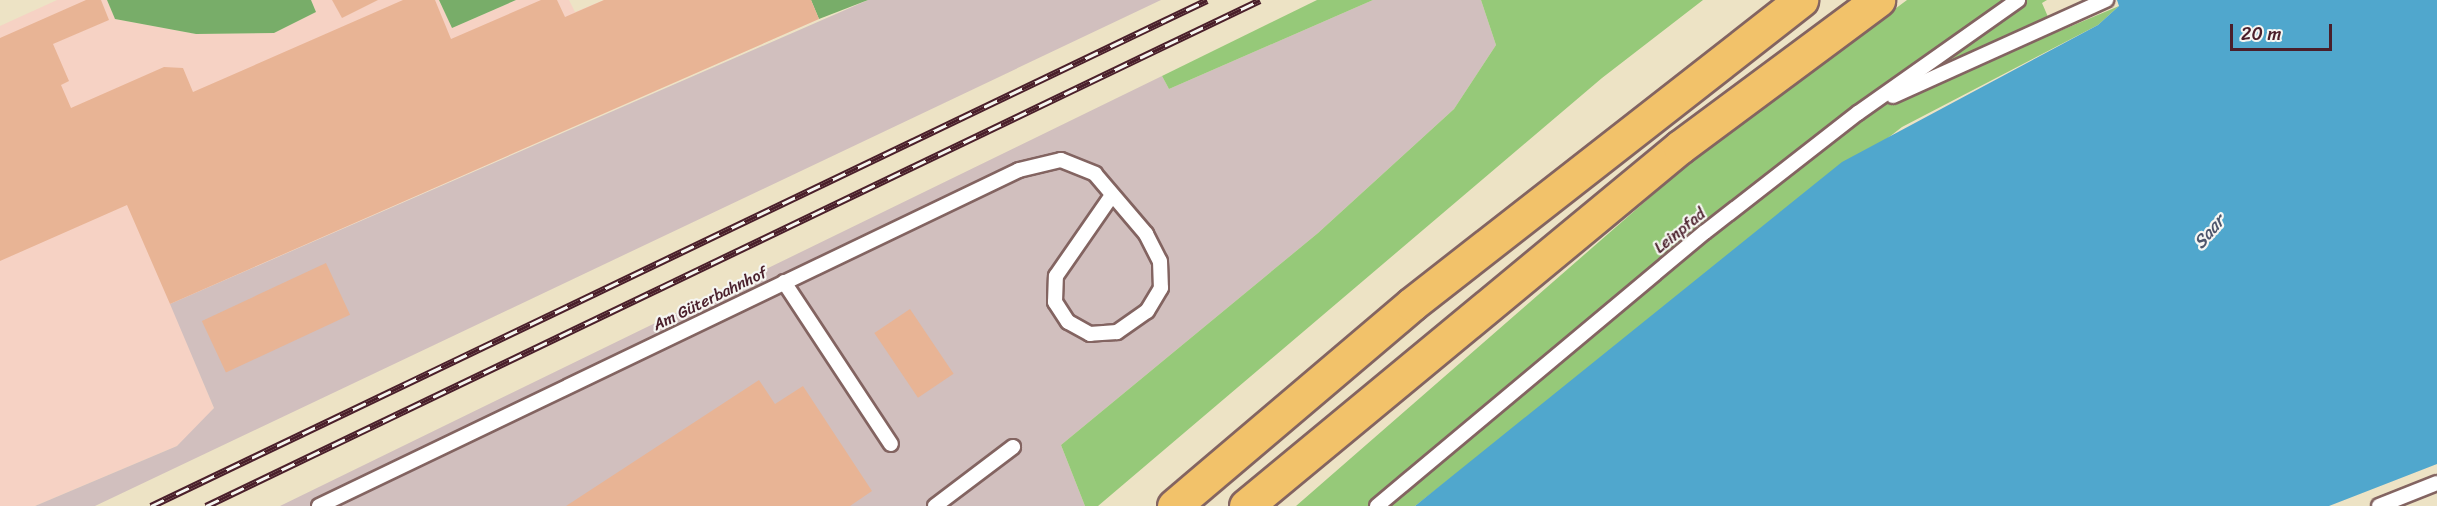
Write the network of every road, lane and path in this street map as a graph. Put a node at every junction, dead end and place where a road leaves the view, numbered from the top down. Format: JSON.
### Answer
{"nodes":[{"id":1,"x":1801,"y":0,"type":"edge"},
{"id":2,"x":1878,"y":0,"type":"edge"},
{"id":3,"x":2019,"y":0,"type":"edge"},
{"id":4,"x":2106,"y":0,"type":"edge"},
{"id":5,"x":1858,"y":113,"type":"junction"},
{"id":6,"x":1112,"y":195,"type":"junction"},
{"id":7,"x":784,"y":282,"type":"junction"},
{"id":8,"x":891,"y":444,"type":"dead end"},
{"id":9,"x":1013,"y":447,"type":"dead end"},
{"id":10,"x":2437,"y":483,"type":"edge"},
{"id":11,"x":319,"y":506,"type":"edge"},
{"id":12,"x":935,"y":506,"type":"edge"},
{"id":13,"x":1174,"y":506,"type":"edge"},
{"id":14,"x":1246,"y":506,"type":"edge"},
{"id":15,"x":1377,"y":506,"type":"edge"},
{"id":16,"x":2379,"y":506,"type":"edge"}],
"edges":[{"from":1,"to":13,"type":"highway"},
{"from":2,"to":14,"type":"highway"},
{"from":3,"to":5,"type":"lane","name":"Leinpfad"},
{"from":4,"to":5,"type":"lane"},
{"from":5,"to":15,"type":"lane","name":"Leinpfad"},
{"from":6,"to":6,"type":"lane","name":"Am Güterbahnhof"},
{"from":6,"to":7,"type":"lane","name":"Am Güterbahnhof"},
{"from":7,"to":8,"type":"lane"},
{"from":7,"to":11,"type":"lane","name":"Am Güterbahnhof"},
{"from":9,"to":12,"type":"lane"},
{"from":10,"to":16,"type":"lane"}]}
